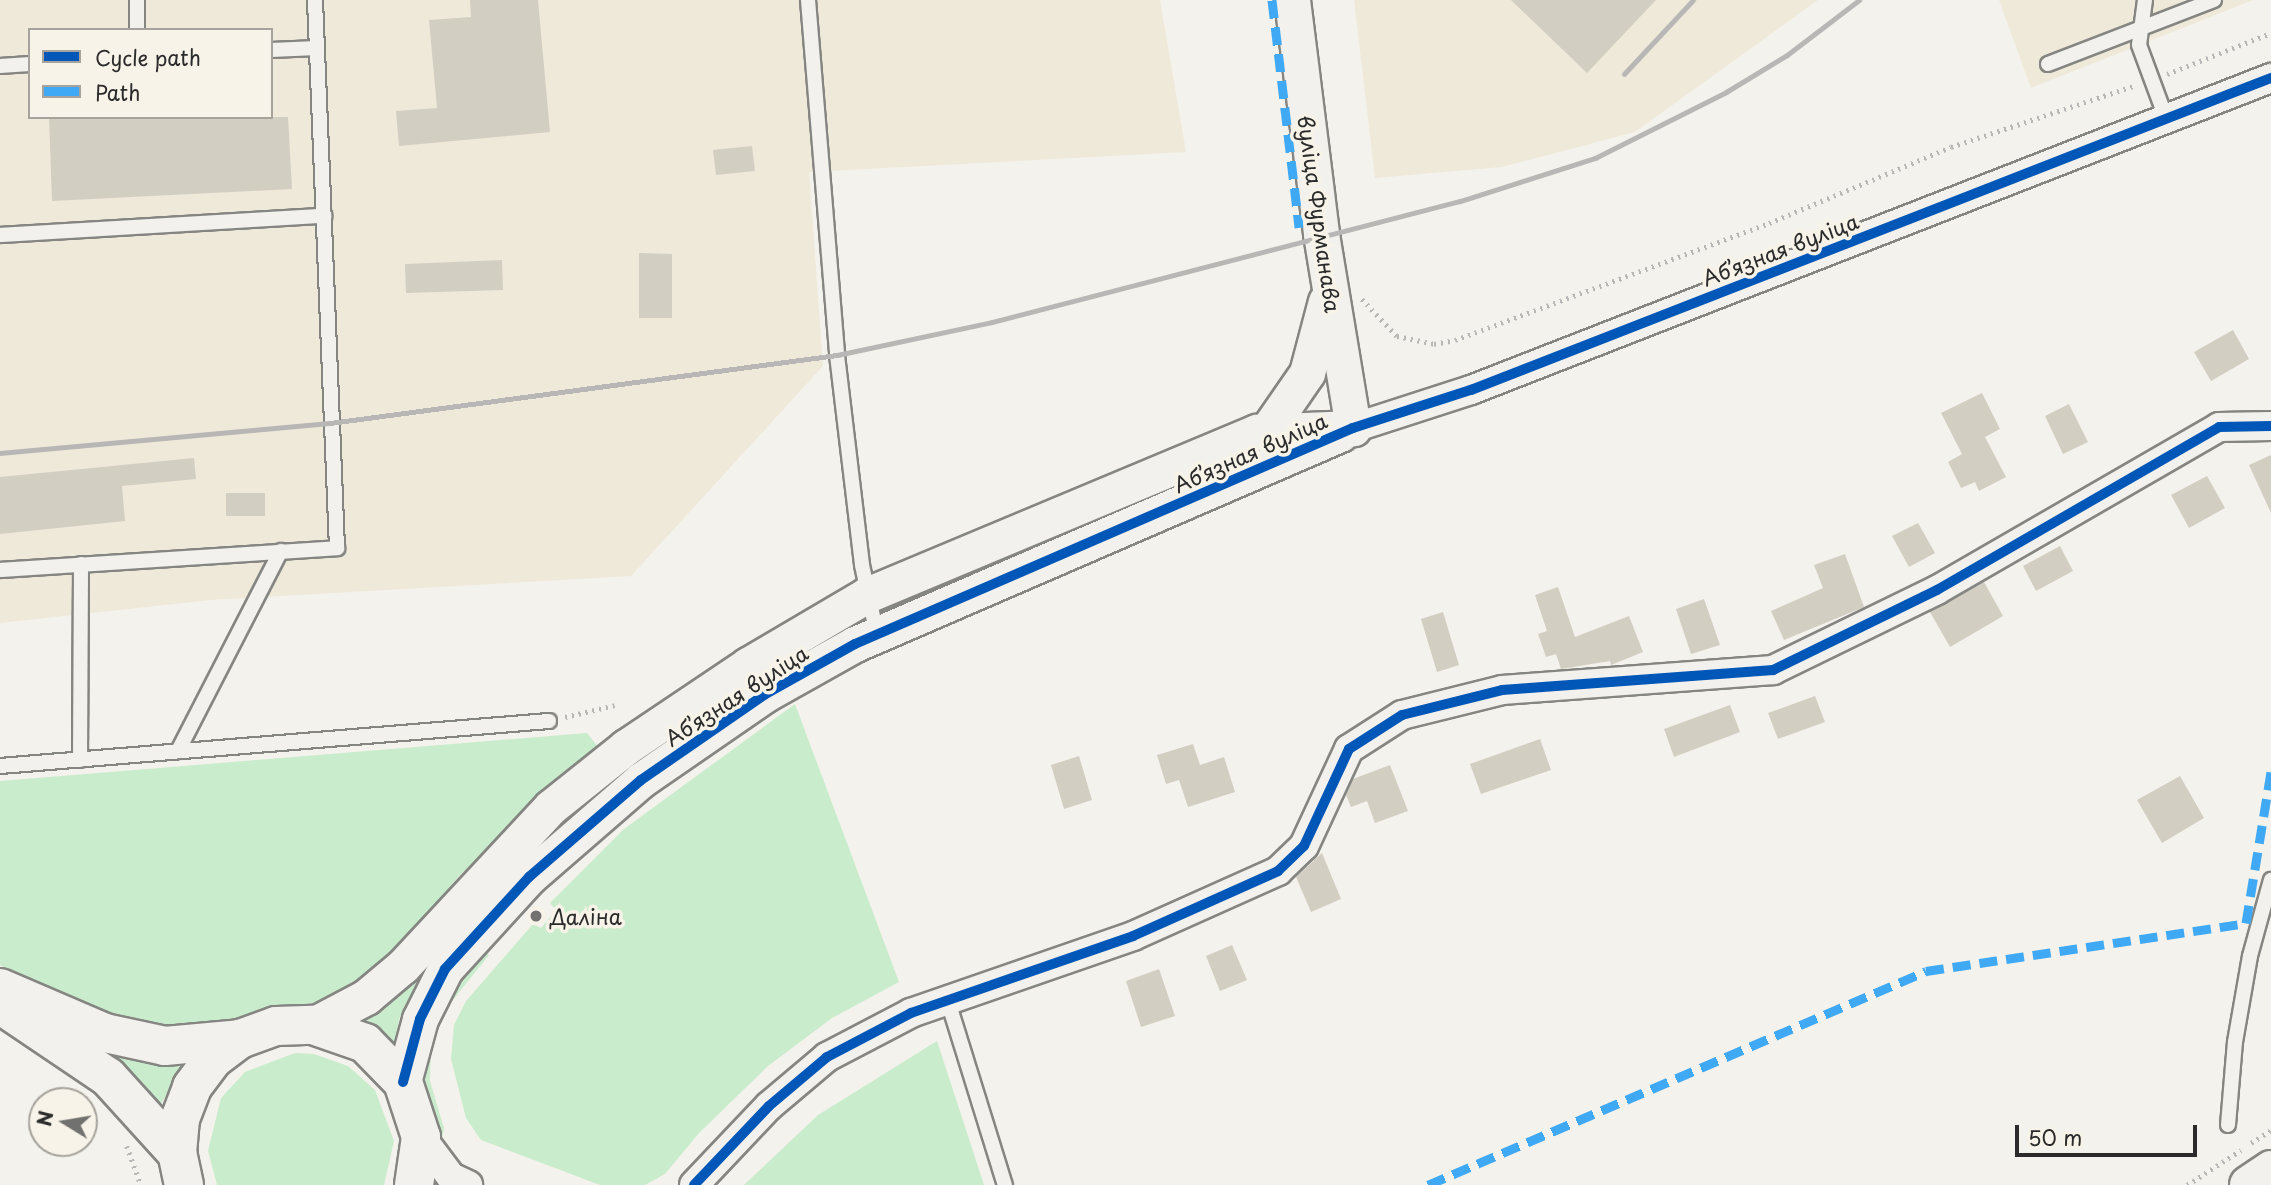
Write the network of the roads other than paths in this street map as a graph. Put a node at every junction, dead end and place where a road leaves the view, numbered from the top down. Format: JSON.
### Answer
{"nodes":[{"id":1,"x":137,"y":0,"type":"edge"},
{"id":2,"x":315,"y":0,"type":"edge"},
{"id":3,"x":808,"y":0,"type":"edge"},
{"id":4,"x":1292,"y":0,"type":"edge"},
{"id":5,"x":2145,"y":0,"type":"edge"},
{"id":6,"x":2214,"y":0,"type":"edge"},
{"id":7,"x":137,"y":28,"type":"edge"},
{"id":8,"x":2141,"y":30,"type":"junction"},
{"id":9,"x":317,"y":48,"type":"junction"},
{"id":10,"x":273,"y":50,"type":"edge"},
{"id":11,"x":28,"y":64,"type":"edge"},
{"id":12,"x":2048,"y":64,"type":"dead end"},
{"id":13,"x":0,"y":66,"type":"edge"},
{"id":14,"x":2271,"y":78,"type":"edge"},
{"id":15,"x":2166,"y":118,"type":"junction"},
{"id":16,"x":324,"y":216,"type":"junction"},
{"id":17,"x":0,"y":235,"type":"edge"},
{"id":18,"x":1344,"y":291,"type":"junction"},
{"id":19,"x":2271,"y":426,"type":"edge"},
{"id":20,"x":1269,"y":428,"type":"junction"},
{"id":21,"x":1353,"y":428,"type":"junction"},
{"id":22,"x":281,"y":551,"type":"junction"},
{"id":23,"x":81,"y":564,"type":"junction"},
{"id":24,"x":0,"y":570,"type":"edge"},
{"id":25,"x":867,"y":595,"type":"junction"},
{"id":26,"x":877,"y":635,"type":"junction"},
{"id":27,"x":549,"y":721,"type":"road end"},
{"id":28,"x":178,"y":751,"type":"junction"},
{"id":29,"x":80,"y":760,"type":"junction"},
{"id":30,"x":0,"y":766,"type":"edge"},
{"id":31,"x":2271,"y":880,"type":"edge"},
{"id":32,"x":0,"y":988,"type":"edge"},
{"id":33,"x":947,"y":998,"type":"junction"},
{"id":34,"x":0,"y":1004,"type":"edge"},
{"id":35,"x":313,"y":1025,"type":"junction"},
{"id":36,"x":240,"y":1039,"type":"junction"},
{"id":37,"x":403,"y":1082,"type":"junction"},
{"id":38,"x":2228,"y":1125,"type":"dead end"},
{"id":39,"x":421,"y":1137,"type":"junction"},
{"id":40,"x":180,"y":1169,"type":"edge"},
{"id":41,"x":414,"y":1185,"type":"edge"},
{"id":42,"x":468,"y":1185,"type":"edge"},
{"id":43,"x":694,"y":1185,"type":"edge"},
{"id":44,"x":1005,"y":1185,"type":"edge"}],
"edges":[{"from":1,"to":7,"type":"lane"},
{"from":2,"to":9,"type":"lane"},
{"from":3,"to":25,"type":"lane"},
{"from":4,"to":18,"type":"street","name":"вуліца Фурманава"},
{"from":5,"to":8,"type":"lane"},
{"from":6,"to":8,"type":"lane"},
{"from":8,"to":12,"type":"lane"},
{"from":8,"to":15,"type":"lane"},
{"from":9,"to":10,"type":"lane"},
{"from":9,"to":16,"type":"lane"},
{"from":11,"to":13,"type":"lane"},
{"from":14,"to":15,"type":"street","name":"Абʼязная вуліца"},
{"from":15,"to":21,"type":"street","name":"Абʼязная вуліца"},
{"from":16,"to":17,"type":"lane"},
{"from":16,"to":22,"type":"lane"},
{"from":18,"to":20,"type":"street"},
{"from":18,"to":21,"type":"street","name":"вуліца Фурманава"},
{"from":19,"to":33,"type":"street"},
{"from":20,"to":21,"type":"street","name":"Абʼязная вуліца"},
{"from":20,"to":25,"type":"street","name":"Абʼязная вуліца"},
{"from":21,"to":26,"type":"street","name":"Абʼязная вуліца"},
{"from":22,"to":23,"type":"lane"},
{"from":22,"to":28,"type":"lane"},
{"from":23,"to":24,"type":"lane"},
{"from":23,"to":29,"type":"lane"},
{"from":25,"to":26,"type":"lane"},
{"from":25,"to":35,"type":"street","name":"Абʼязная вуліца"},
{"from":26,"to":37,"type":"street","name":"Абʼязная вуліца"},
{"from":27,"to":28,"type":"lane"},
{"from":28,"to":29,"type":"lane"},
{"from":29,"to":30,"type":"lane"},
{"from":31,"to":38,"type":"lane"},
{"from":32,"to":36,"type":"main road","name":"Абʼязная вуліца"},
{"from":33,"to":43,"type":"street"},
{"from":33,"to":44,"type":"lane"},
{"from":34,"to":40,"type":"main road","name":"Абʼязная вуліца"},
{"from":35,"to":36,"type":"main road","name":"Абʼязная вуліца"},
{"from":35,"to":37,"type":"main road","name":"Абʼязная вуліца"},
{"from":36,"to":40,"type":"main road","name":"Абʼязная вуліца"},
{"from":37,"to":39,"type":"main road","name":"Абʼязная вуліца"},
{"from":39,"to":41,"type":"main road","name":"Абʼязная вуліца"},
{"from":39,"to":42,"type":"street"}]}
